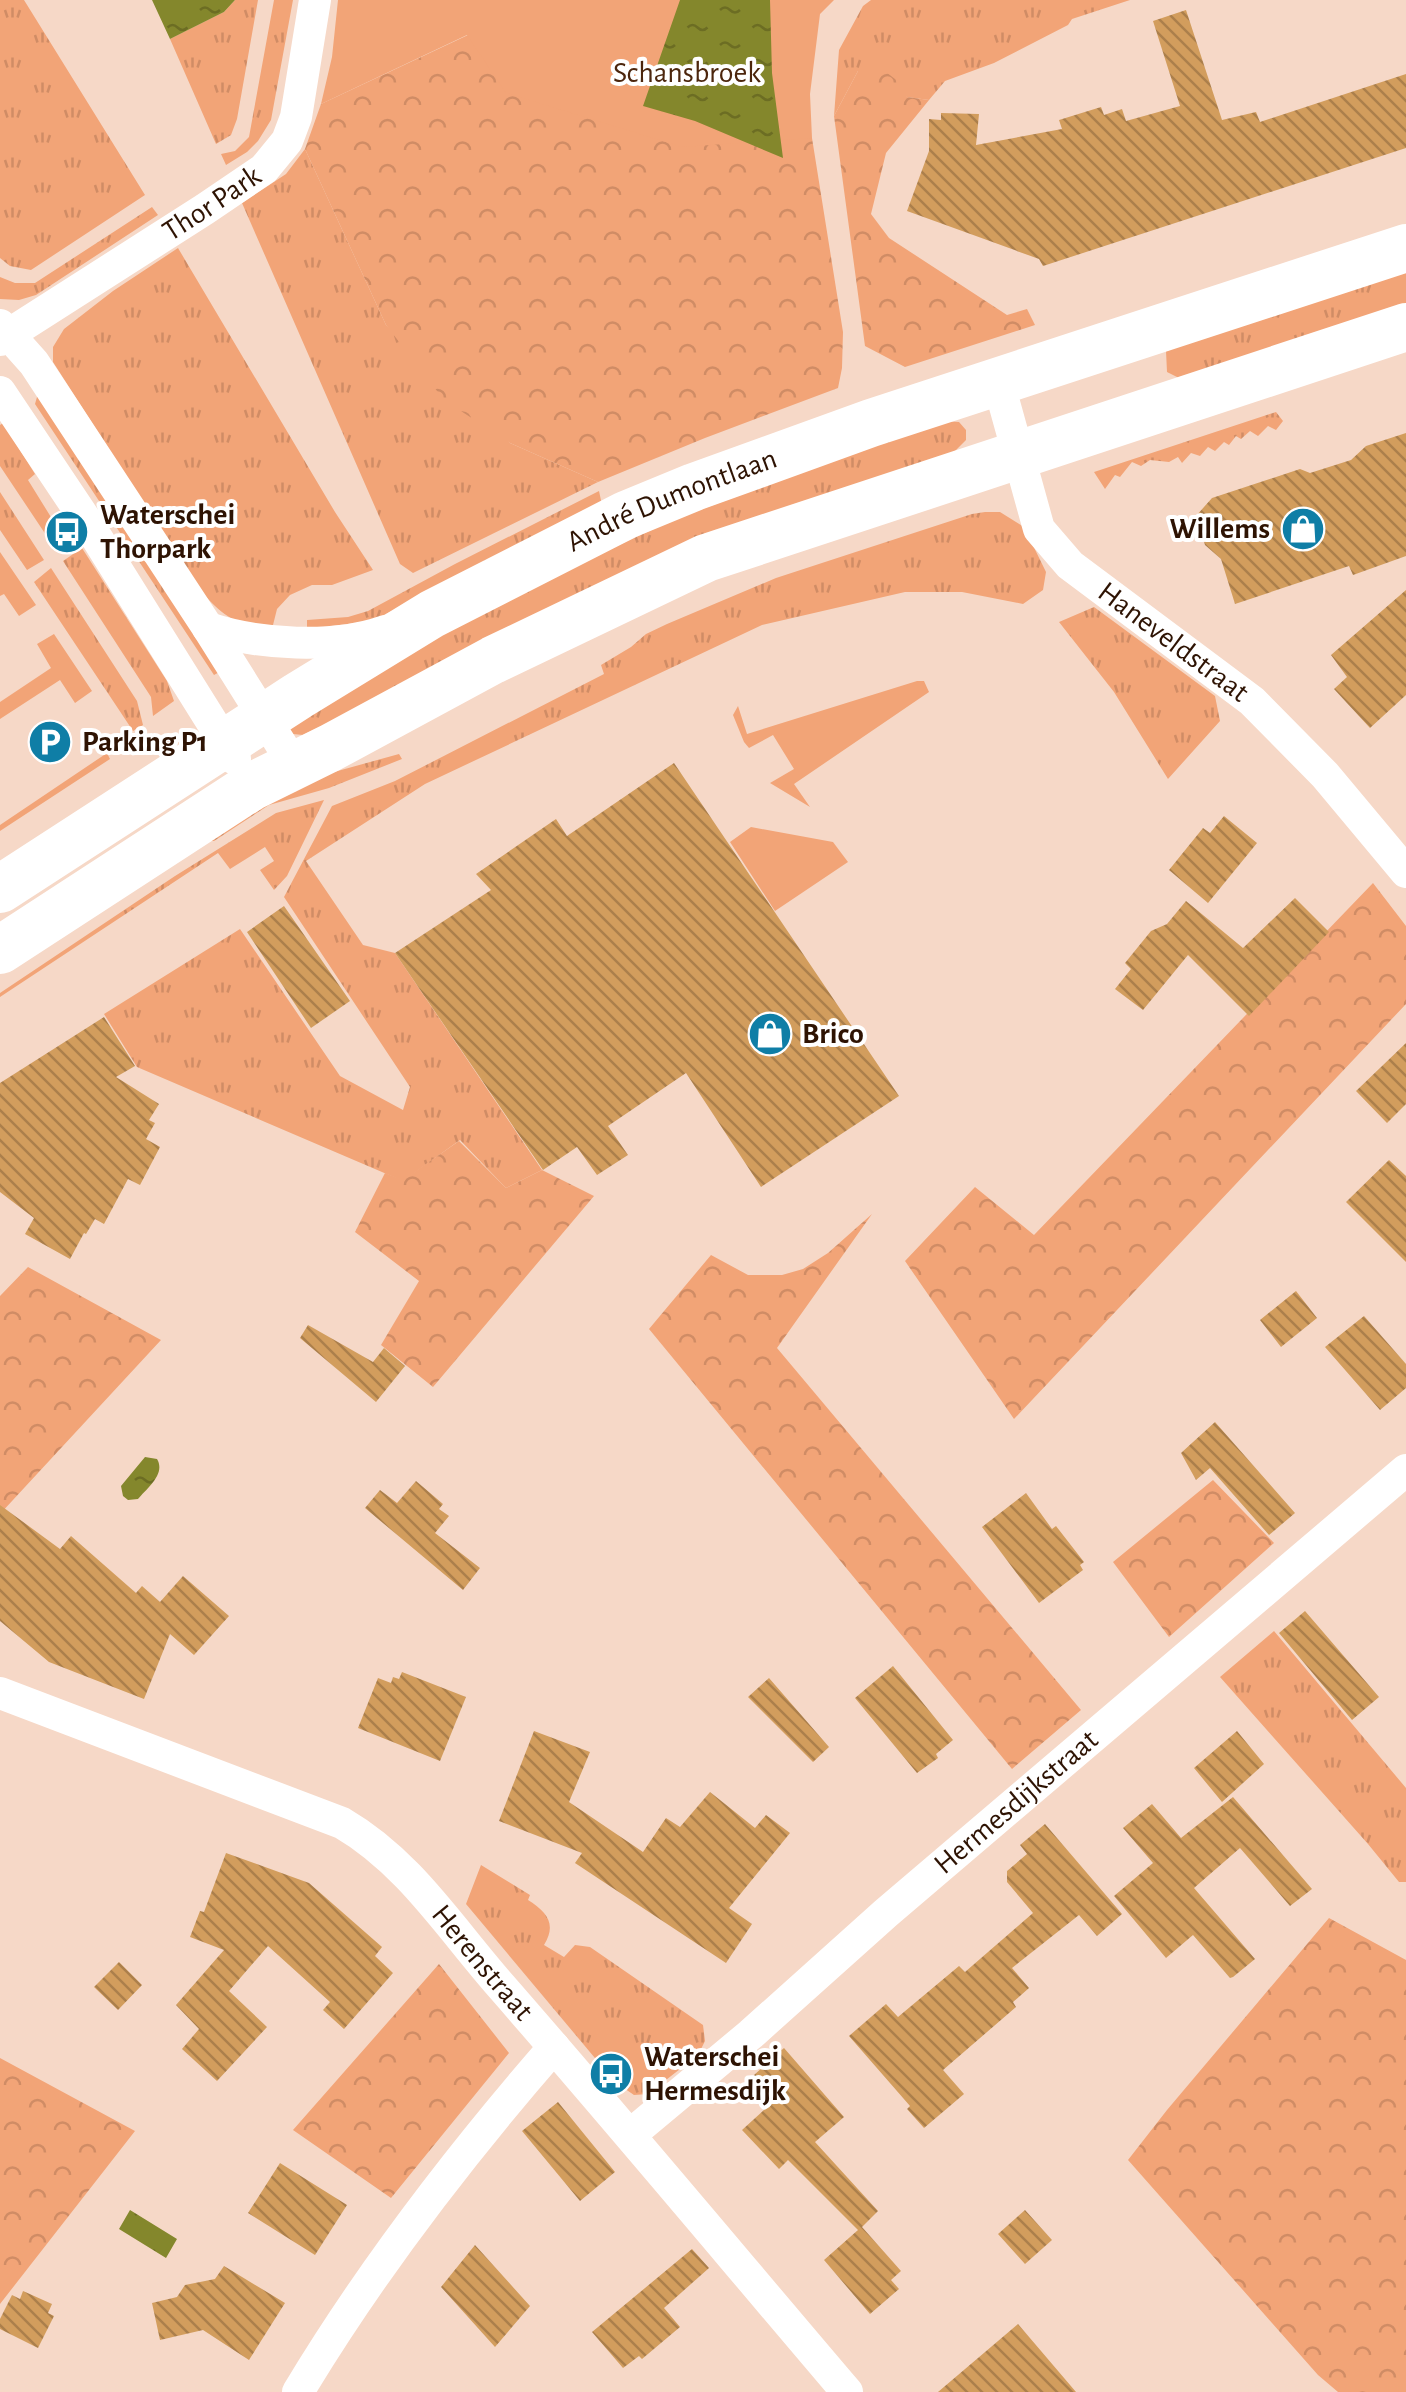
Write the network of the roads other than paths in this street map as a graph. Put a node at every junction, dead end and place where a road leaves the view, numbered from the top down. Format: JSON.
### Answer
{"nodes":[{"id":1,"x":315,"y":0,"type":"edge"},
{"id":2,"x":1406,"y":248,"type":"edge"},
{"id":3,"x":1406,"y":327,"type":"edge"},
{"id":4,"x":3,"y":333,"type":"edge"},
{"id":5,"x":998,"y":381,"type":"junction"},
{"id":6,"x":0,"y":392,"type":"edge"},
{"id":7,"x":1019,"y":453,"type":"junction"},
{"id":8,"x":432,"y":614,"type":"junction"},
{"id":9,"x":208,"y":628,"type":"junction"},
{"id":10,"x":245,"y":731,"type":"junction"},
{"id":11,"x":294,"y":765,"type":"junction"},
{"id":12,"x":251,"y":786,"type":"junction"},
{"id":13,"x":1406,"y":872,"type":"edge"},
{"id":14,"x":0,"y":889,"type":"edge"},
{"id":15,"x":0,"y":950,"type":"edge"},
{"id":16,"x":1406,"y":1470,"type":"edge"},
{"id":17,"x":0,"y":1693,"type":"edge"},
{"id":18,"x":554,"y":2047,"type":"junction"},
{"id":19,"x":630,"y":2135,"type":"junction"},
{"id":20,"x":298,"y":2392,"type":"edge"},
{"id":21,"x":848,"y":2392,"type":"edge"}],
"edges":[{"from":1,"to":4,"type":"street","name":"Thor Park"},
{"from":2,"to":5,"type":"main road","name":"André Dumontlaan"},
{"from":3,"to":7,"type":"main road"},
{"from":4,"to":9,"type":"street"},
{"from":5,"to":7,"type":"street","name":"Haneveldstraat"},
{"from":5,"to":8,"type":"main road","name":"André Dumontlaan"},
{"from":6,"to":10,"type":"street"},
{"from":7,"to":11,"type":"main road"},
{"from":7,"to":13,"type":"street","name":"Haneveldstraat"},
{"from":8,"to":9,"type":"street"},
{"from":8,"to":10,"type":"main road","name":"André Dumontlaan"},
{"from":9,"to":10,"type":"street"},
{"from":10,"to":11,"type":"street"},
{"from":10,"to":12,"type":"street"},
{"from":10,"to":14,"type":"main road","name":"André Dumontlaan"},
{"from":11,"to":12,"type":"main road"},
{"from":12,"to":15,"type":"main road"},
{"from":16,"to":19,"type":"street","name":"Hermesdijkstraat"},
{"from":17,"to":18,"type":"street","name":"Herenstraat"},
{"from":18,"to":19,"type":"street","name":"Herenstraat"},
{"from":18,"to":20,"type":"street"},
{"from":19,"to":21,"type":"street","name":"Herenstraat"}]}
